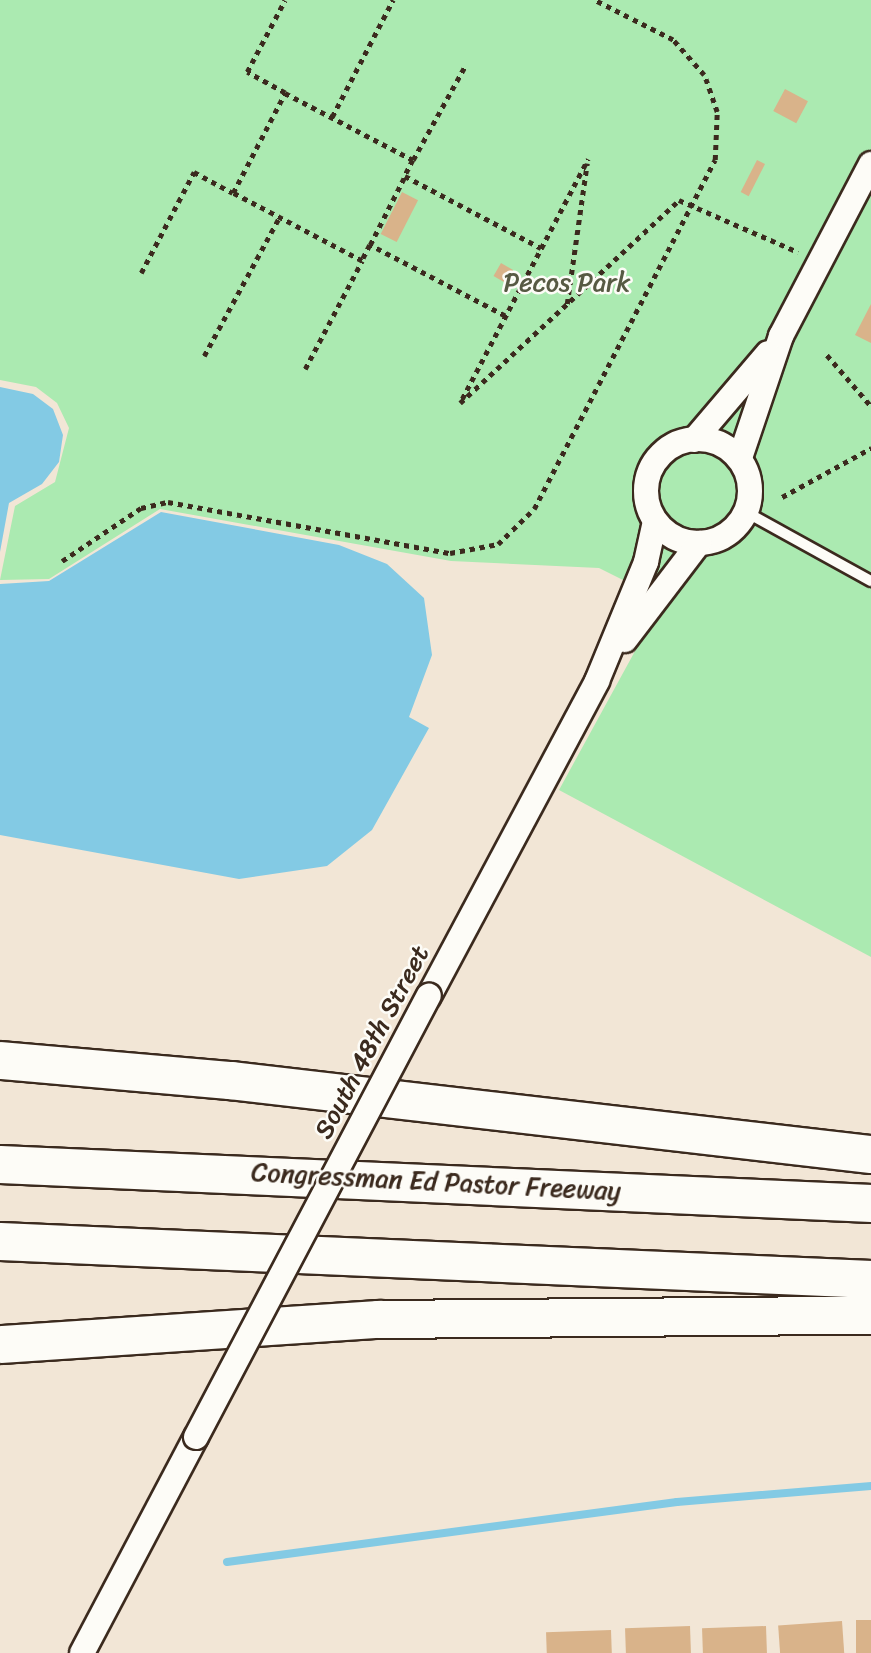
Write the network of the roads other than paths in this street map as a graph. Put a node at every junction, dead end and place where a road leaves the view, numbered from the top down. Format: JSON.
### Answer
{"nodes":[{"id":1,"x":871,"y":164,"type":"edge"},
{"id":2,"x":781,"y":336,"type":"junction"},
{"id":3,"x":694,"y":440,"type":"junction"},
{"id":4,"x":740,"y":458,"type":"junction"},
{"id":5,"x":747,"y":512,"type":"junction"},
{"id":6,"x":655,"y":521,"type":"junction"},
{"id":7,"x":699,"y":543,"type":"junction"},
{"id":8,"x":871,"y":581,"type":"edge"},
{"id":9,"x":597,"y":681,"type":"junction"},
{"id":10,"x":0,"y":1038,"type":"edge"},
{"id":11,"x":0,"y":1060,"type":"edge"},
{"id":12,"x":230,"y":1080,"type":"junction"},
{"id":13,"x":871,"y":1154,"type":"edge"},
{"id":14,"x":0,"y":1164,"type":"edge"},
{"id":15,"x":871,"y":1203,"type":"edge"},
{"id":16,"x":0,"y":1241,"type":"edge"},
{"id":17,"x":871,"y":1279,"type":"edge"},
{"id":18,"x":871,"y":1315,"type":"edge"},
{"id":19,"x":0,"y":1344,"type":"edge"},
{"id":20,"x":82,"y":1653,"type":"edge"}],
"edges":[{"from":1,"to":2,"type":"street"},
{"from":2,"to":3,"type":"street"},
{"from":2,"to":4,"type":"street"},
{"from":3,"to":4,"type":"street"},
{"from":3,"to":6,"type":"street"},
{"from":4,"to":5,"type":"street"},
{"from":5,"to":7,"type":"street"},
{"from":5,"to":8,"type":"lane"},
{"from":6,"to":7,"type":"street"},
{"from":6,"to":9,"type":"street","name":"South 48th Street"},
{"from":7,"to":9,"type":"street","name":"South 48th Street"},
{"from":9,"to":20,"type":"street","name":"South 48th Street","bridge":true},
{"from":10,"to":12,"type":"highway"},
{"from":11,"to":12,"type":"highway"},
{"from":12,"to":13,"type":"highway"},
{"from":14,"to":15,"type":"highway","name":"Congressman Ed Pastor Freeway"},
{"from":16,"to":17,"type":"highway"},
{"from":18,"to":19,"type":"highway"}]}
